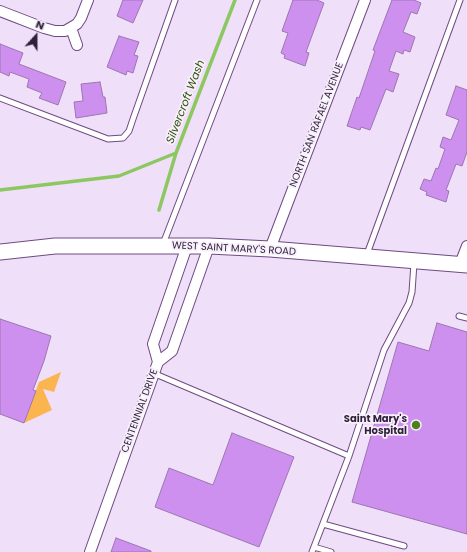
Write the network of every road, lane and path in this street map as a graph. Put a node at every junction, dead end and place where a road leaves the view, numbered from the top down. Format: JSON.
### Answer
{"nodes":[{"id":1,"x":88,"y":0,"type":"edge"},
{"id":2,"x":175,"y":0,"type":"edge"},
{"id":3,"x":256,"y":0,"type":"edge"},
{"id":4,"x":365,"y":0,"type":"edge"},
{"id":5,"x":460,"y":0,"type":"edge"},
{"id":6,"x":0,"y":11,"type":"edge"},
{"id":7,"x":71,"y":28,"type":"junction"},
{"id":8,"x":77,"y":45,"type":"dead end"},
{"id":9,"x":0,"y":98,"type":"edge"},
{"id":10,"x":163,"y":246,"type":"junction"},
{"id":11,"x":187,"y":246,"type":"junction"},
{"id":12,"x":209,"y":246,"type":"junction"},
{"id":13,"x":467,"y":246,"type":"edge"},
{"id":14,"x":270,"y":249,"type":"junction"},
{"id":15,"x":0,"y":252,"type":"edge"},
{"id":16,"x":366,"y":257,"type":"junction"},
{"id":17,"x":414,"y":262,"type":"junction"},
{"id":18,"x":464,"y":265,"type":"edge"},
{"id":19,"x":459,"y":316,"type":"dead end"},
{"id":20,"x":467,"y":318,"type":"edge"},
{"id":21,"x":158,"y":362,"type":"junction"},
{"id":22,"x":154,"y":373,"type":"junction"},
{"id":23,"x":349,"y":456,"type":"junction"},
{"id":24,"x":323,"y":524,"type":"junction"},
{"id":25,"x":404,"y":546,"type":"dead end"},
{"id":26,"x":313,"y":550,"type":"edge"},
{"id":27,"x":90,"y":552,"type":"edge"},
{"id":28,"x":331,"y":552,"type":"edge"}],
"edges":[{"from":1,"to":7,"type":"street"},
{"from":2,"to":9,"type":"lane"},
{"from":3,"to":10,"type":"lane"},
{"from":4,"to":14,"type":"street","name":"NORTH SAN RAFAEL AVENUE"},
{"from":5,"to":16,"type":"lane"},
{"from":6,"to":7,"type":"street"},
{"from":7,"to":8,"type":"street"},
{"from":10,"to":11,"type":"main road","name":"WEST SAINT MARY'S ROAD"},
{"from":10,"to":15,"type":"main road","name":"WEST SAINT MARY'S ROAD"},
{"from":11,"to":12,"type":"main road","name":"WEST SAINT MARY'S ROAD"},
{"from":11,"to":21,"type":"street","name":"CENTENNIAL DRIVE"},
{"from":12,"to":14,"type":"main road","name":"WEST SAINT MARY'S ROAD"},
{"from":12,"to":21,"type":"street"},
{"from":13,"to":18,"type":"street"},
{"from":14,"to":16,"type":"main road","name":"WEST SAINT MARY'S ROAD"},
{"from":16,"to":17,"type":"main road","name":"WEST SAINT MARY'S ROAD"},
{"from":17,"to":18,"type":"main road","name":"WEST SAINT MARY'S ROAD"},
{"from":17,"to":23,"type":"lane"},
{"from":19,"to":20,"type":"lane"},
{"from":21,"to":22,"type":"street","name":"CENTENNIAL DRIVE"},
{"from":22,"to":23,"type":"lane"},
{"from":22,"to":27,"type":"street","name":"CENTENNIAL DRIVE"},
{"from":23,"to":24,"type":"lane"},
{"from":24,"to":25,"type":"lane"},
{"from":24,"to":26,"type":"lane"},
{"from":26,"to":28,"type":"lane"}]}
